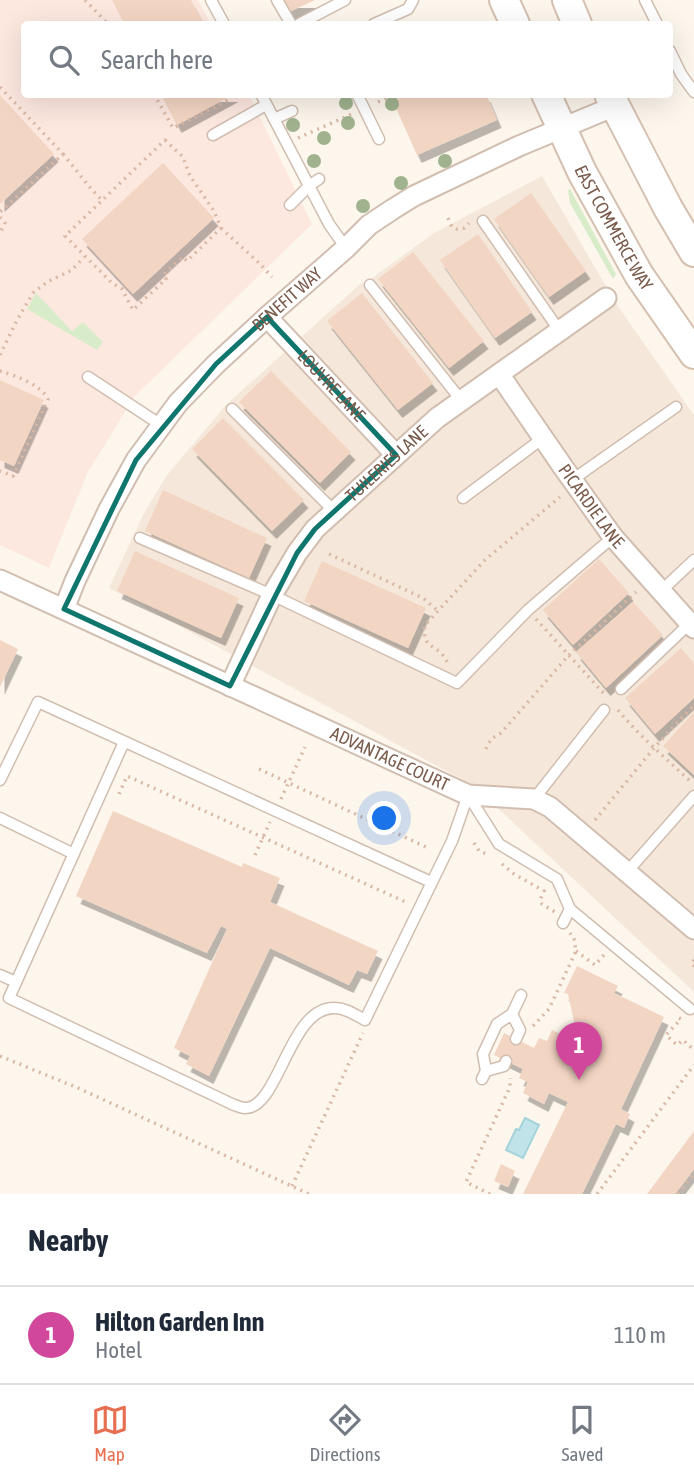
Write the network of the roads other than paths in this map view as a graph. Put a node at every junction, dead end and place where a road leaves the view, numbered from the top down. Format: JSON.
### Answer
{"nodes":[{"id":1,"x":211,"y":0,"type":"edge"},
{"id":2,"x":277,"y":0,"type":"edge"},
{"id":3,"x":345,"y":0,"type":"edge"},
{"id":4,"x":414,"y":0,"type":"edge"},
{"id":5,"x":504,"y":0,"type":"edge"},
{"id":6,"x":567,"y":0,"type":"edge"},
{"id":7,"x":645,"y":0,"type":"edge"},
{"id":8,"x":222,"y":21,"type":"edge"},
{"id":9,"x":289,"y":21,"type":"edge"},
{"id":10,"x":305,"y":21,"type":"edge"},
{"id":11,"x":381,"y":21,"type":"edge"},
{"id":12,"x":514,"y":21,"type":"edge"},
{"id":13,"x":576,"y":21,"type":"edge"},
{"id":14,"x":656,"y":21,"type":"edge"},
{"id":15,"x":673,"y":57,"type":"edge"},
{"id":16,"x":694,"y":92,"type":"edge"},
{"id":17,"x":263,"y":98,"type":"edge"},
{"id":18,"x":359,"y":98,"type":"edge"},
{"id":19,"x":548,"y":98,"type":"edge"},
{"id":20,"x":612,"y":100,"type":"edge"},
{"id":21,"x":267,"y":105,"type":"junction"},
{"id":22,"x":292,"y":111,"type":"dead end"},
{"id":23,"x":274,"y":119,"type":"junction"},
{"id":24,"x":562,"y":128,"type":"junction"},
{"id":25,"x":213,"y":135,"type":"dead end"},
{"id":26,"x":379,"y":139,"type":"dead end"},
{"id":27,"x":319,"y":179,"type":"dead end"},
{"id":28,"x":309,"y":186,"type":"junction"},
{"id":29,"x":290,"y":205,"type":"dead end"},
{"id":30,"x":483,"y":221,"type":"dead end"},
{"id":31,"x":346,"y":248,"type":"junction"},
{"id":32,"x":694,"y":252,"type":"edge"},
{"id":33,"x":370,"y":285,"type":"dead end"},
{"id":34,"x":606,"y":298,"type":"dead end"},
{"id":35,"x":267,"y":317,"type":"junction"},
{"id":36,"x":559,"y":330,"type":"junction"},
{"id":37,"x":694,"y":355,"type":"edge"},
{"id":38,"x":499,"y":374,"type":"junction"},
{"id":39,"x":88,"y":377,"type":"dead end"},
{"id":40,"x":461,"y":401,"type":"junction"},
{"id":41,"x":676,"y":407,"type":"dead end"},
{"id":42,"x":232,"y":409,"type":"dead end"},
{"id":43,"x":161,"y":425,"type":"junction"},
{"id":44,"x":542,"y":438,"type":"junction"},
{"id":45,"x":396,"y":456,"type":"junction"},
{"id":46,"x":567,"y":488,"type":"junction"},
{"id":47,"x":463,"y":498,"type":"dead end"},
{"id":48,"x":334,"y":511,"type":"junction"},
{"id":49,"x":614,"y":537,"type":"junction"},
{"id":50,"x":140,"y":538,"type":"dead end"},
{"id":51,"x":694,"y":560,"type":"edge"},
{"id":52,"x":0,"y":580,"type":"edge"},
{"id":53,"x":661,"y":591,"type":"junction"},
{"id":54,"x":272,"y":595,"type":"junction"},
{"id":55,"x":64,"y":609,"type":"junction"},
{"id":56,"x":692,"y":625,"type":"edge"},
{"id":57,"x":230,"y":686,"type":"junction"},
{"id":58,"x":621,"y":689,"type":"dead end"},
{"id":59,"x":604,"y":710,"type":"dead end"},
{"id":60,"x":124,"y":742,"type":"junction"},
{"id":61,"x":0,"y":780,"type":"edge"},
{"id":62,"x":468,"y":795,"type":"junction"},
{"id":63,"x":694,"y":796,"type":"edge"},
{"id":64,"x":534,"y":799,"type":"junction"},
{"id":65,"x":0,"y":818,"type":"edge"},
{"id":66,"x":74,"y":854,"type":"junction"},
{"id":67,"x":627,"y":872,"type":"junction"},
{"id":68,"x":431,"y":882,"type":"junction"},
{"id":69,"x":570,"y":909,"type":"junction"},
{"id":70,"x":563,"y":923,"type":"road end"},
{"id":71,"x":694,"y":929,"type":"edge"},
{"id":72,"x":0,"y":975,"type":"edge"},
{"id":73,"x":16,"y":982,"type":"junction"},
{"id":74,"x":522,"y":995,"type":"dead end"},
{"id":75,"x":690,"y":1009,"type":"dead end"},
{"id":76,"x":512,"y":1014,"type":"junction"},
{"id":77,"x":516,"y":1039,"type":"dead end"},
{"id":78,"x":506,"y":1061,"type":"dead end"}],
"edges":[{"from":1,"to":8,"type":"lane"},
{"from":2,"to":9,"type":"lane"},
{"from":3,"to":10,"type":"lane"},
{"from":4,"to":11,"type":"lane"},
{"from":5,"to":12,"type":"main road"},
{"from":6,"to":13,"type":"main road"},
{"from":7,"to":14,"type":"lane"},
{"from":15,"to":16,"type":"lane"},
{"from":17,"to":21,"type":"lane"},
{"from":18,"to":26,"type":"lane"},
{"from":19,"to":24,"type":"main road","name":"EAST COMMERCE WAY"},
{"from":20,"to":24,"type":"street","name":"BENEFIT WAY"},
{"from":20,"to":32,"type":"main road"},
{"from":21,"to":23,"type":"lane"},
{"from":21,"to":25,"type":"lane"},
{"from":22,"to":23,"type":"lane"},
{"from":23,"to":28,"type":"lane"},
{"from":24,"to":31,"type":"street","name":"BENEFIT WAY"},
{"from":24,"to":37,"type":"main road","name":"EAST COMMERCE WAY"},
{"from":27,"to":28,"type":"lane"},
{"from":28,"to":29,"type":"lane"},
{"from":28,"to":31,"type":"lane"},
{"from":30,"to":36,"type":"lane"},
{"from":31,"to":35,"type":"street","name":"BENEFIT WAY"},
{"from":33,"to":40,"type":"lane"},
{"from":34,"to":36,"type":"street","name":"TUILERIES LANE"},
{"from":35,"to":43,"type":"street","name":"BENEFIT WAY"},
{"from":35,"to":45,"type":"street","name":"LOUVRE LANE"},
{"from":36,"to":38,"type":"street","name":"TUILERIES LANE"},
{"from":38,"to":40,"type":"street","name":"TUILERIES LANE"},
{"from":38,"to":44,"type":"street","name":"PICARDIE LANE"},
{"from":39,"to":43,"type":"lane"},
{"from":40,"to":45,"type":"street","name":"TUILERIES LANE"},
{"from":41,"to":46,"type":"lane"},
{"from":42,"to":48,"type":"lane"},
{"from":43,"to":55,"type":"street","name":"BENEFIT WAY"},
{"from":44,"to":46,"type":"street","name":"PICARDIE LANE"},
{"from":44,"to":47,"type":"lane"},
{"from":45,"to":48,"type":"street","name":"TUILERIES LANE"},
{"from":46,"to":49,"type":"street","name":"PICARDIE LANE"},
{"from":48,"to":54,"type":"street","name":"TUILERIES LANE"},
{"from":49,"to":53,"type":"street","name":"PICARDIE LANE"},
{"from":49,"to":54,"type":"lane"},
{"from":50,"to":54,"type":"lane"},
{"from":51,"to":53,"type":"lane"},
{"from":52,"to":55,"type":"street","name":"ADVANTAGE COURT"},
{"from":53,"to":56,"type":"street","name":"PICARDIE LANE"},
{"from":54,"to":57,"type":"street","name":"TUILERIES LANE"},
{"from":55,"to":57,"type":"street","name":"ADVANTAGE COURT"},
{"from":56,"to":58,"type":"lane"},
{"from":57,"to":62,"type":"street","name":"ADVANTAGE COURT"},
{"from":59,"to":64,"type":"lane"},
{"from":60,"to":61,"type":"lane"},
{"from":60,"to":66,"type":"lane"},
{"from":60,"to":68,"type":"lane"},
{"from":62,"to":64,"type":"street","name":"ADVANTAGE COURT"},
{"from":62,"to":68,"type":"lane"},
{"from":62,"to":69,"type":"lane"},
{"from":63,"to":67,"type":"lane"},
{"from":64,"to":67,"type":"street","name":"ADVANTAGE COURT"},
{"from":65,"to":66,"type":"lane"},
{"from":66,"to":73,"type":"lane"},
{"from":67,"to":71,"type":"street","name":"ADVANTAGE COURT"},
{"from":68,"to":73,"type":"lane"},
{"from":69,"to":70,"type":"lane"},
{"from":69,"to":75,"type":"lane"},
{"from":72,"to":73,"type":"lane"},
{"from":74,"to":76,"type":"lane"},
{"from":76,"to":77,"type":"lane"},
{"from":76,"to":78,"type":"lane"}]}
